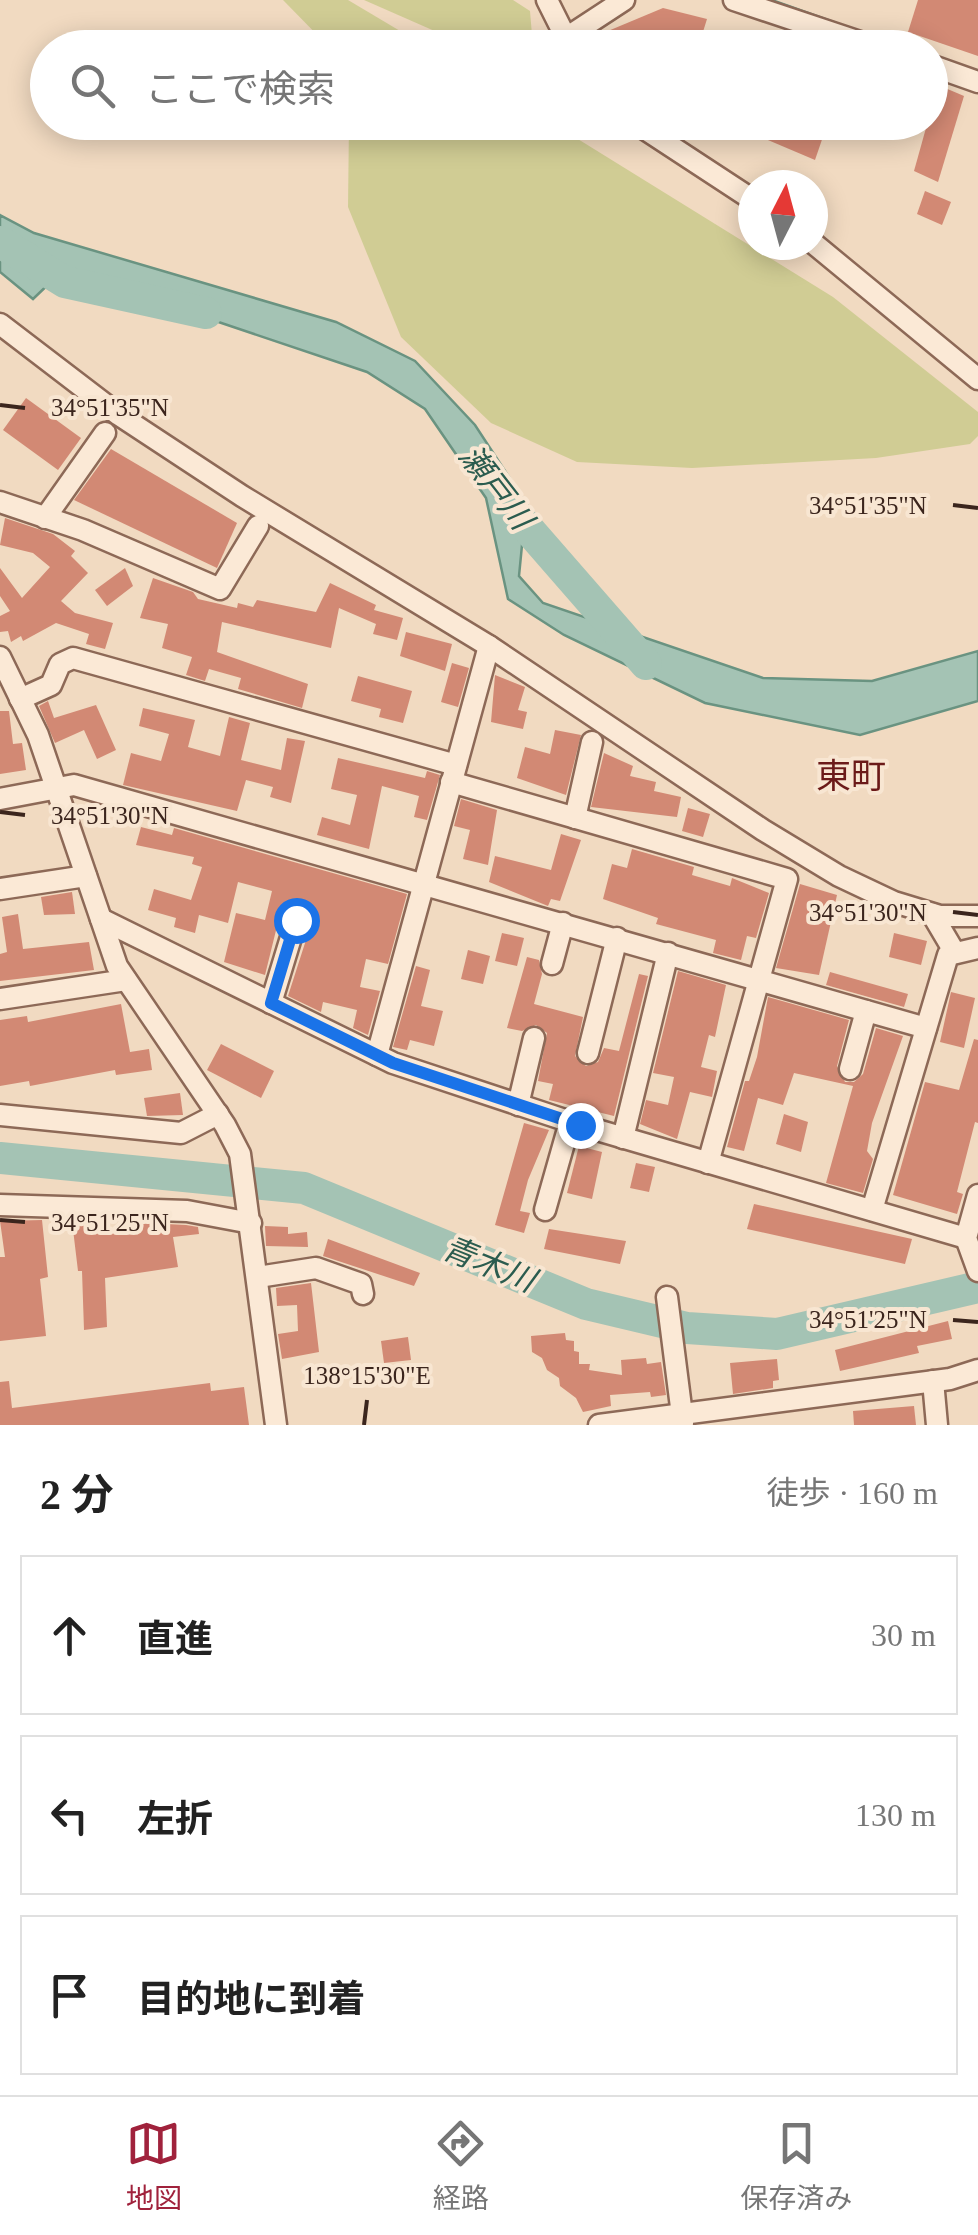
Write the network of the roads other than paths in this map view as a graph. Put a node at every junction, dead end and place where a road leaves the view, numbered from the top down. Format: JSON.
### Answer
{"nodes":[{"id":1,"x":546,"y":0,"type":"edge"},
{"id":2,"x":624,"y":0,"type":"edge"},
{"id":3,"x":734,"y":0,"type":"edge"},
{"id":4,"x":764,"y":4,"type":"edge"},
{"id":5,"x":561,"y":30,"type":"edge"},
{"id":6,"x":585,"y":30,"type":"edge"},
{"id":7,"x":831,"y":30,"type":"edge"},
{"id":8,"x":948,"y":72,"type":"edge"},
{"id":9,"x":978,"y":82,"type":"edge"},
{"id":10,"x":661,"y":140,"type":"edge"},
{"id":11,"x":738,"y":190,"type":"edge"},
{"id":12,"x":828,"y":255,"type":"edge"},
{"id":13,"x":0,"y":324,"type":"edge"},
{"id":14,"x":978,"y":379,"type":"edge"},
{"id":15,"x":105,"y":433,"type":"dead end"},
{"id":16,"x":0,"y":502,"type":"edge"},
{"id":17,"x":44,"y":518,"type":"junction"},
{"id":18,"x":258,"y":526,"type":"dead end"},
{"id":19,"x":490,"y":646,"type":"junction"},
{"id":20,"x":2,"y":665,"type":"edge"},
{"id":21,"x":20,"y":699,"type":"junction"},
{"id":22,"x":592,"y":742,"type":"dead end"},
{"id":23,"x":454,"y":774,"type":"junction"},
{"id":24,"x":56,"y":788,"type":"junction"},
{"id":25,"x":0,"y":798,"type":"edge"},
{"id":26,"x":575,"y":818,"type":"junction"},
{"id":27,"x":86,"y":876,"type":"junction"},
{"id":28,"x":423,"y":882,"type":"junction"},
{"id":29,"x":0,"y":888,"type":"edge"},
{"id":30,"x":932,"y":914,"type":"junction"},
{"id":31,"x":978,"y":916,"type":"edge"},
{"id":32,"x":101,"y":920,"type":"junction"},
{"id":33,"x":296,"y":920,"type":"dead end"},
{"id":34,"x":563,"y":923,"type":"junction"},
{"id":35,"x":617,"y":938,"type":"junction"},
{"id":36,"x":978,"y":948,"type":"edge"},
{"id":37,"x":668,"y":953,"type":"junction"},
{"id":38,"x":954,"y":954,"type":"junction"},
{"id":39,"x":552,"y":964,"type":"dead end"},
{"id":40,"x":126,"y":980,"type":"junction"},
{"id":41,"x":758,"y":980,"type":"junction"},
{"id":42,"x":0,"y":999,"type":"edge"},
{"id":43,"x":271,"y":1003,"type":"junction"},
{"id":44,"x":866,"y":1011,"type":"junction"},
{"id":45,"x":926,"y":1028,"type":"junction"},
{"id":46,"x":534,"y":1038,"type":"dead end"},
{"id":47,"x":588,"y":1053,"type":"dead end"},
{"id":48,"x":376,"y":1055,"type":"junction"},
{"id":49,"x":850,"y":1069,"type":"dead end"},
{"id":50,"x":518,"y":1104,"type":"junction"},
{"id":51,"x":218,"y":1114,"type":"junction"},
{"id":52,"x":0,"y":1115,"type":"edge"},
{"id":53,"x":570,"y":1122,"type":"junction"},
{"id":54,"x":623,"y":1138,"type":"junction"},
{"id":55,"x":708,"y":1163,"type":"junction"},
{"id":56,"x":978,"y":1195,"type":"edge"},
{"id":57,"x":0,"y":1205,"type":"edge"},
{"id":58,"x":545,"y":1210,"type":"dead end"},
{"id":59,"x":872,"y":1210,"type":"junction"},
{"id":60,"x":250,"y":1217,"type":"junction"},
{"id":61,"x":973,"y":1255,"type":"edge"},
{"id":62,"x":258,"y":1277,"type":"junction"},
{"id":63,"x":362,"y":1294,"type":"dead end"},
{"id":64,"x":667,"y":1296,"type":"dead end"},
{"id":65,"x":978,"y":1370,"type":"edge"},
{"id":66,"x":933,"y":1381,"type":"junction"},
{"id":67,"x":682,"y":1419,"type":"edge"},
{"id":68,"x":276,"y":1425,"type":"edge"},
{"id":69,"x":599,"y":1425,"type":"edge"},
{"id":70,"x":937,"y":1425,"type":"edge"}],
"edges":[{"from":1,"to":5,"type":"street"},
{"from":2,"to":6,"type":"street"},
{"from":3,"to":4,"type":"street"},
{"from":4,"to":7,"type":"street"},
{"from":8,"to":9,"type":"street"},
{"from":10,"to":11,"type":"street"},
{"from":12,"to":14,"type":"street"},
{"from":13,"to":19,"type":"street"},
{"from":15,"to":17,"type":"street"},
{"from":16,"to":17,"type":"street"},
{"from":17,"to":18,"type":"street"},
{"from":19,"to":23,"type":"street"},
{"from":19,"to":30,"type":"street"},
{"from":20,"to":21,"type":"street"},
{"from":21,"to":23,"type":"street"},
{"from":21,"to":24,"type":"street"},
{"from":22,"to":26,"type":"street"},
{"from":23,"to":26,"type":"street"},
{"from":23,"to":28,"type":"street"},
{"from":24,"to":25,"type":"street"},
{"from":24,"to":27,"type":"street"},
{"from":24,"to":28,"type":"street"},
{"from":26,"to":41,"type":"street"},
{"from":27,"to":29,"type":"street"},
{"from":27,"to":32,"type":"street"},
{"from":28,"to":34,"type":"street"},
{"from":28,"to":48,"type":"street"},
{"from":30,"to":31,"type":"street"},
{"from":30,"to":38,"type":"street"},
{"from":32,"to":40,"type":"street"},
{"from":32,"to":43,"type":"street"},
{"from":33,"to":43,"type":"street"},
{"from":34,"to":35,"type":"street"},
{"from":34,"to":39,"type":"street"},
{"from":35,"to":37,"type":"street"},
{"from":35,"to":47,"type":"street"},
{"from":36,"to":38,"type":"street"},
{"from":37,"to":41,"type":"street"},
{"from":37,"to":54,"type":"street"},
{"from":38,"to":45,"type":"street"},
{"from":40,"to":42,"type":"street"},
{"from":40,"to":51,"type":"street"},
{"from":41,"to":44,"type":"street"},
{"from":41,"to":55,"type":"street"},
{"from":43,"to":48,"type":"street"},
{"from":44,"to":45,"type":"street"},
{"from":44,"to":49,"type":"street"},
{"from":45,"to":59,"type":"street"},
{"from":46,"to":50,"type":"street"},
{"from":48,"to":50,"type":"street"},
{"from":50,"to":53,"type":"street"},
{"from":51,"to":52,"type":"street"},
{"from":51,"to":60,"type":"street"},
{"from":53,"to":54,"type":"street"},
{"from":53,"to":58,"type":"street"},
{"from":54,"to":55,"type":"street"},
{"from":55,"to":59,"type":"street"},
{"from":56,"to":61,"type":"street"},
{"from":57,"to":60,"type":"street"},
{"from":59,"to":61,"type":"street"},
{"from":60,"to":62,"type":"street"},
{"from":62,"to":63,"type":"street"},
{"from":62,"to":68,"type":"street"},
{"from":64,"to":67,"type":"street"},
{"from":65,"to":66,"type":"street"},
{"from":66,"to":67,"type":"street"},
{"from":66,"to":70,"type":"street"},
{"from":67,"to":69,"type":"street"}]}
